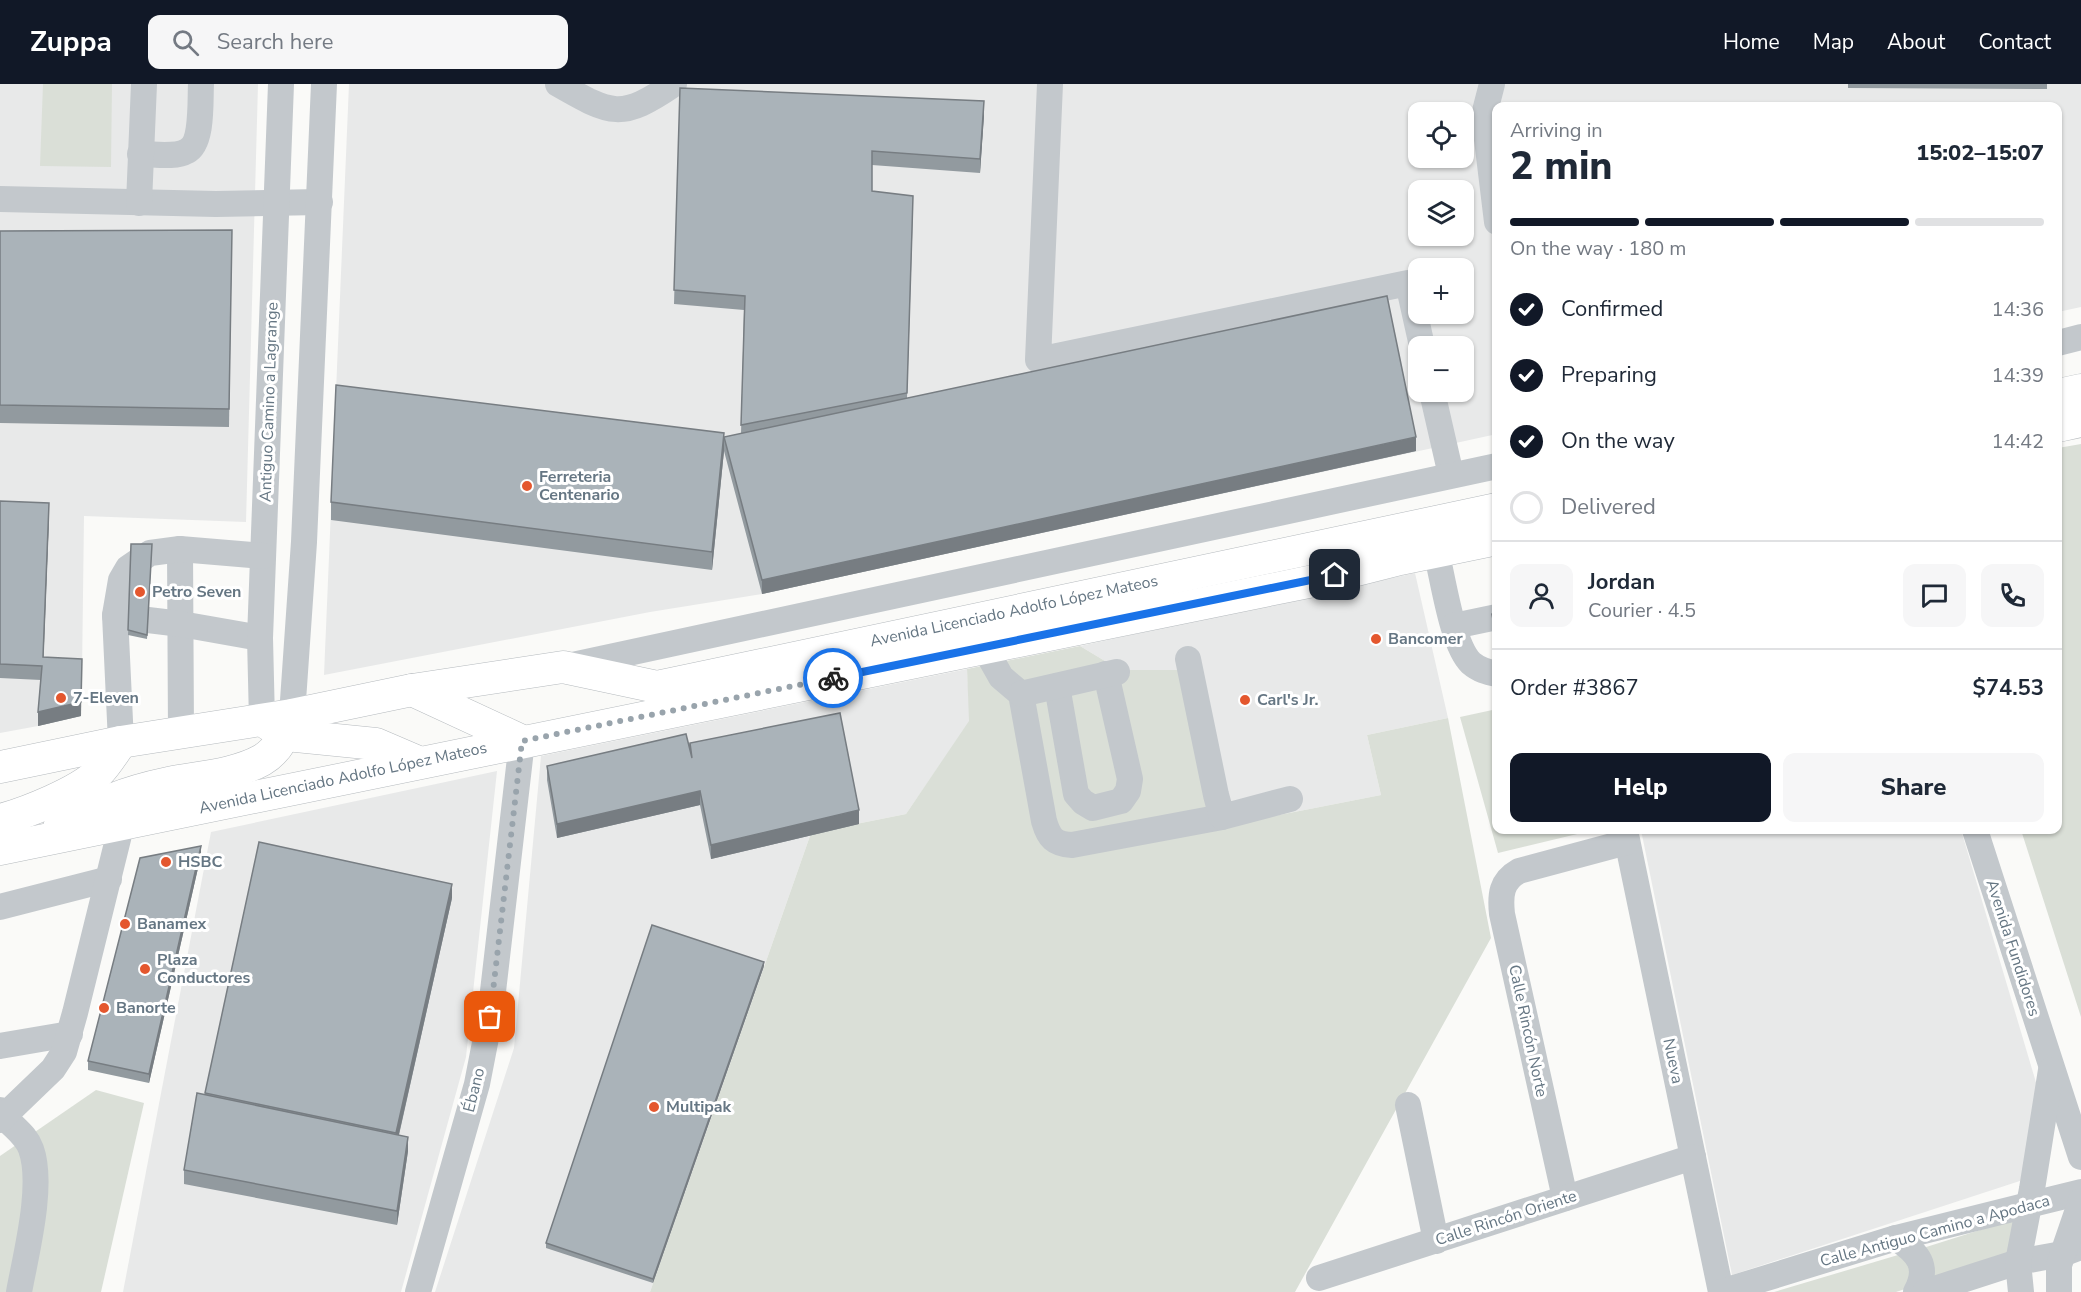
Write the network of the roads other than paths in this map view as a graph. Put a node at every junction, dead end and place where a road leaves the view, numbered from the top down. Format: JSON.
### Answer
{"nodes":[{"id":1,"x":144,"y":84,"type":"edge"},
{"id":2,"x":201,"y":84,"type":"edge"},
{"id":3,"x":281,"y":84,"type":"edge"},
{"id":4,"x":324,"y":84,"type":"edge"},
{"id":5,"x":558,"y":84,"type":"edge"},
{"id":6,"x":674,"y":84,"type":"edge"},
{"id":7,"x":1050,"y":84,"type":"edge"},
{"id":8,"x":1492,"y":84,"type":"edge"},
{"id":9,"x":140,"y":154,"type":"junction"},
{"id":10,"x":1492,"y":181,"type":"edge"},
{"id":11,"x":0,"y":199,"type":"edge"},
{"id":12,"x":320,"y":202,"type":"junction"},
{"id":13,"x":140,"y":203,"type":"junction"},
{"id":14,"x":276,"y":203,"type":"junction"},
{"id":15,"x":1420,"y":336,"type":"edge"},
{"id":16,"x":2081,"y":338,"type":"edge"},
{"id":17,"x":2062,"y":342,"type":"edge"},
{"id":18,"x":2081,"y":390,"type":"edge"},
{"id":19,"x":2062,"y":394,"type":"edge"},
{"id":20,"x":1434,"y":402,"type":"edge"},
{"id":21,"x":2081,"y":421,"type":"edge"},
{"id":22,"x":2062,"y":425,"type":"edge"},
{"id":23,"x":1492,"y":467,"type":"edge"},
{"id":24,"x":1451,"y":475,"type":"junction"},
{"id":25,"x":1492,"y":510,"type":"edge"},
{"id":26,"x":1492,"y":540,"type":"edge"},
{"id":27,"x":180,"y":549,"type":"junction"},
{"id":28,"x":1436,"y":551,"type":"junction"},
{"id":29,"x":263,"y":556,"type":"junction"},
{"id":30,"x":115,"y":615,"type":"junction"},
{"id":31,"x":1492,"y":617,"type":"edge"},
{"id":32,"x":181,"y":624,"type":"junction"},
{"id":33,"x":1454,"y":626,"type":"junction"},
{"id":34,"x":260,"y":638,"type":"junction"},
{"id":35,"x":984,"y":647,"type":"junction"},
{"id":36,"x":1188,"y":659,"type":"dead end"},
{"id":37,"x":563,"y":667,"type":"junction"},
{"id":38,"x":1492,"y":673,"type":"edge"},
{"id":39,"x":1056,"y":686,"type":"junction"},
{"id":40,"x":657,"y":687,"type":"junction"},
{"id":41,"x":411,"y":690,"type":"junction"},
{"id":42,"x":1021,"y":694,"type":"junction"},
{"id":43,"x":280,"y":723,"type":"junction"},
{"id":44,"x":181,"y":734,"type":"junction"},
{"id":45,"x":522,"y":741,"type":"junction"},
{"id":46,"x":121,"y":742,"type":"junction"},
{"id":47,"x":418,"y":762,"type":"junction"},
{"id":48,"x":0,"y":767,"type":"edge"},
{"id":49,"x":1290,"y":799,"type":"dead end"},
{"id":50,"x":1222,"y":817,"type":"junction"},
{"id":51,"x":0,"y":820,"type":"edge"},
{"id":52,"x":122,"y":823,"type":"junction"},
{"id":53,"x":1976,"y":834,"type":"edge"},
{"id":54,"x":1626,"y":836,"type":"edge"},
{"id":55,"x":40,"y":840,"type":"junction"},
{"id":56,"x":0,"y":849,"type":"edge"},
{"id":57,"x":109,"y":879,"type":"junction"},
{"id":58,"x":0,"y":907,"type":"edge"},
{"id":59,"x":70,"y":1034,"type":"junction"},
{"id":60,"x":0,"y":1046,"type":"edge"},
{"id":61,"x":2052,"y":1066,"type":"junction"},
{"id":62,"x":1408,"y":1105,"type":"dead end"},
{"id":63,"x":1,"y":1115,"type":"edge"},
{"id":64,"x":1693,"y":1157,"type":"junction"},
{"id":65,"x":2081,"y":1157,"type":"edge"},
{"id":66,"x":2081,"y":1192,"type":"edge"},
{"id":67,"x":1565,"y":1198,"type":"junction"},
{"id":68,"x":2081,"y":1201,"type":"edge"},
{"id":69,"x":2029,"y":1206,"type":"junction"},
{"id":70,"x":1896,"y":1238,"type":"junction"},
{"id":71,"x":1436,"y":1241,"type":"junction"},
{"id":72,"x":2071,"y":1251,"type":"edge"},
{"id":73,"x":2018,"y":1262,"type":"junction"},
{"id":74,"x":1319,"y":1278,"type":"dead end"},
{"id":75,"x":19,"y":1292,"type":"edge"},
{"id":76,"x":418,"y":1292,"type":"edge"},
{"id":77,"x":1721,"y":1292,"type":"edge"},
{"id":78,"x":1916,"y":1292,"type":"edge"},
{"id":79,"x":1925,"y":1292,"type":"edge"},
{"id":80,"x":2021,"y":1292,"type":"edge"},
{"id":81,"x":2059,"y":1292,"type":"edge"}],
"edges":[{"from":1,"to":9,"type":"street"},
{"from":2,"to":9,"type":"street"},
{"from":3,"to":14,"type":"street","name":"Antiguo Camino a Lagrange"},
{"from":4,"to":12,"type":"street"},
{"from":5,"to":6,"type":"street"},
{"from":7,"to":15,"type":"street"},
{"from":8,"to":10,"type":"street"},
{"from":9,"to":13,"type":"street"},
{"from":11,"to":13,"type":"street"},
{"from":12,"to":14,"type":"street"},
{"from":12,"to":43,"type":"street"},
{"from":13,"to":14,"type":"street"},
{"from":14,"to":29,"type":"street","name":"Antiguo Camino a Lagrange"},
{"from":16,"to":17,"type":"street"},
{"from":18,"to":19,"type":"main road"},
{"from":20,"to":24,"type":"street"},
{"from":21,"to":22,"type":"main road"},
{"from":23,"to":24,"type":"street"},
{"from":24,"to":37,"type":"street"},
{"from":25,"to":40,"type":"main road","name":"Avenida Licenciado Adolfo López Mateos"},
{"from":26,"to":28,"type":"main road","name":"Avenida Licenciado Adolfo López Mateos"},
{"from":27,"to":29,"type":"street"},
{"from":27,"to":30,"type":"street"},
{"from":27,"to":32,"type":"street"},
{"from":28,"to":33,"type":"street"},
{"from":28,"to":35,"type":"main road","name":"Avenida Licenciado Adolfo López Mateos"},
{"from":29,"to":34,"type":"street","name":"Antiguo Camino a Lagrange"},
{"from":30,"to":32,"type":"street"},
{"from":30,"to":46,"type":"street"},
{"from":31,"to":33,"type":"street"},
{"from":32,"to":34,"type":"street"},
{"from":32,"to":44,"type":"street"},
{"from":33,"to":38,"type":"street"},
{"from":34,"to":43,"type":"street","name":"Antiguo Camino a Lagrange"},
{"from":35,"to":42,"type":"street"},
{"from":35,"to":45,"type":"main road","name":"Avenida Licenciado Adolfo López Mateos"},
{"from":36,"to":50,"type":"street"},
{"from":37,"to":40,"type":"main road","name":"Avenida Licenciado Adolfo López Mateos"},
{"from":37,"to":41,"type":"main road","name":"Avenida Licenciado Adolfo López Mateos"},
{"from":39,"to":39,"type":"street"},
{"from":39,"to":42,"type":"street"},
{"from":40,"to":45,"type":"main road"},
{"from":41,"to":43,"type":"main road","name":"Avenida Licenciado Adolfo López Mateos"},
{"from":41,"to":45,"type":"main road"},
{"from":42,"to":50,"type":"street"},
{"from":43,"to":44,"type":"main road","name":"Avenida Licenciado Adolfo López Mateos"},
{"from":43,"to":47,"type":"main road"},
{"from":43,"to":55,"type":"main road"},
{"from":44,"to":46,"type":"main road","name":"Avenida Licenciado Adolfo López Mateos"},
{"from":45,"to":47,"type":"main road","name":"Avenida Licenciado Adolfo López Mateos"},
{"from":45,"to":76,"type":"street","name":"Ébano"},
{"from":46,"to":48,"type":"main road","name":"Avenida Licenciado Adolfo López Mateos"},
{"from":46,"to":51,"type":"main road"},
{"from":47,"to":52,"type":"main road","name":"Avenida Licenciado Adolfo López Mateos"},
{"from":49,"to":50,"type":"street"},
{"from":52,"to":55,"type":"main road","name":"Avenida Licenciado Adolfo López Mateos"},
{"from":52,"to":57,"type":"street"},
{"from":53,"to":61,"type":"street","name":"Avenida Fundidores"},
{"from":54,"to":64,"type":"street","name":"Nueva"},
{"from":54,"to":67,"type":"street","name":"Calle Rincón Norte"},
{"from":55,"to":56,"type":"main road","name":"Avenida Licenciado Adolfo López Mateos"},
{"from":57,"to":58,"type":"street"},
{"from":57,"to":59,"type":"street"},
{"from":59,"to":60,"type":"street"},
{"from":59,"to":63,"type":"street"},
{"from":61,"to":65,"type":"street","name":"Avenida Fundidores"},
{"from":61,"to":69,"type":"street","name":"Avenida Fundidores"},
{"from":62,"to":71,"type":"street"},
{"from":63,"to":75,"type":"street"},
{"from":64,"to":67,"type":"street","name":"Calle Rincón Oriente"},
{"from":64,"to":77,"type":"street","name":"Nueva"},
{"from":66,"to":69,"type":"street","name":"Calle Antiguo Camino a Apodaca"},
{"from":67,"to":71,"type":"street","name":"Calle Rincón Oriente"},
{"from":68,"to":72,"type":"street"},
{"from":69,"to":70,"type":"street","name":"Calle Antiguo Camino a Apodaca"},
{"from":69,"to":73,"type":"street","name":"Avenida Fundidores"},
{"from":70,"to":77,"type":"street","name":"Calle Antiguo Camino a Apodaca"},
{"from":70,"to":78,"type":"street"},
{"from":71,"to":74,"type":"street","name":"Calle Rincón Oriente"},
{"from":72,"to":73,"type":"street"},
{"from":72,"to":81,"type":"street"},
{"from":73,"to":79,"type":"street"},
{"from":73,"to":80,"type":"street","name":"Avenida Fundidores"}]}
